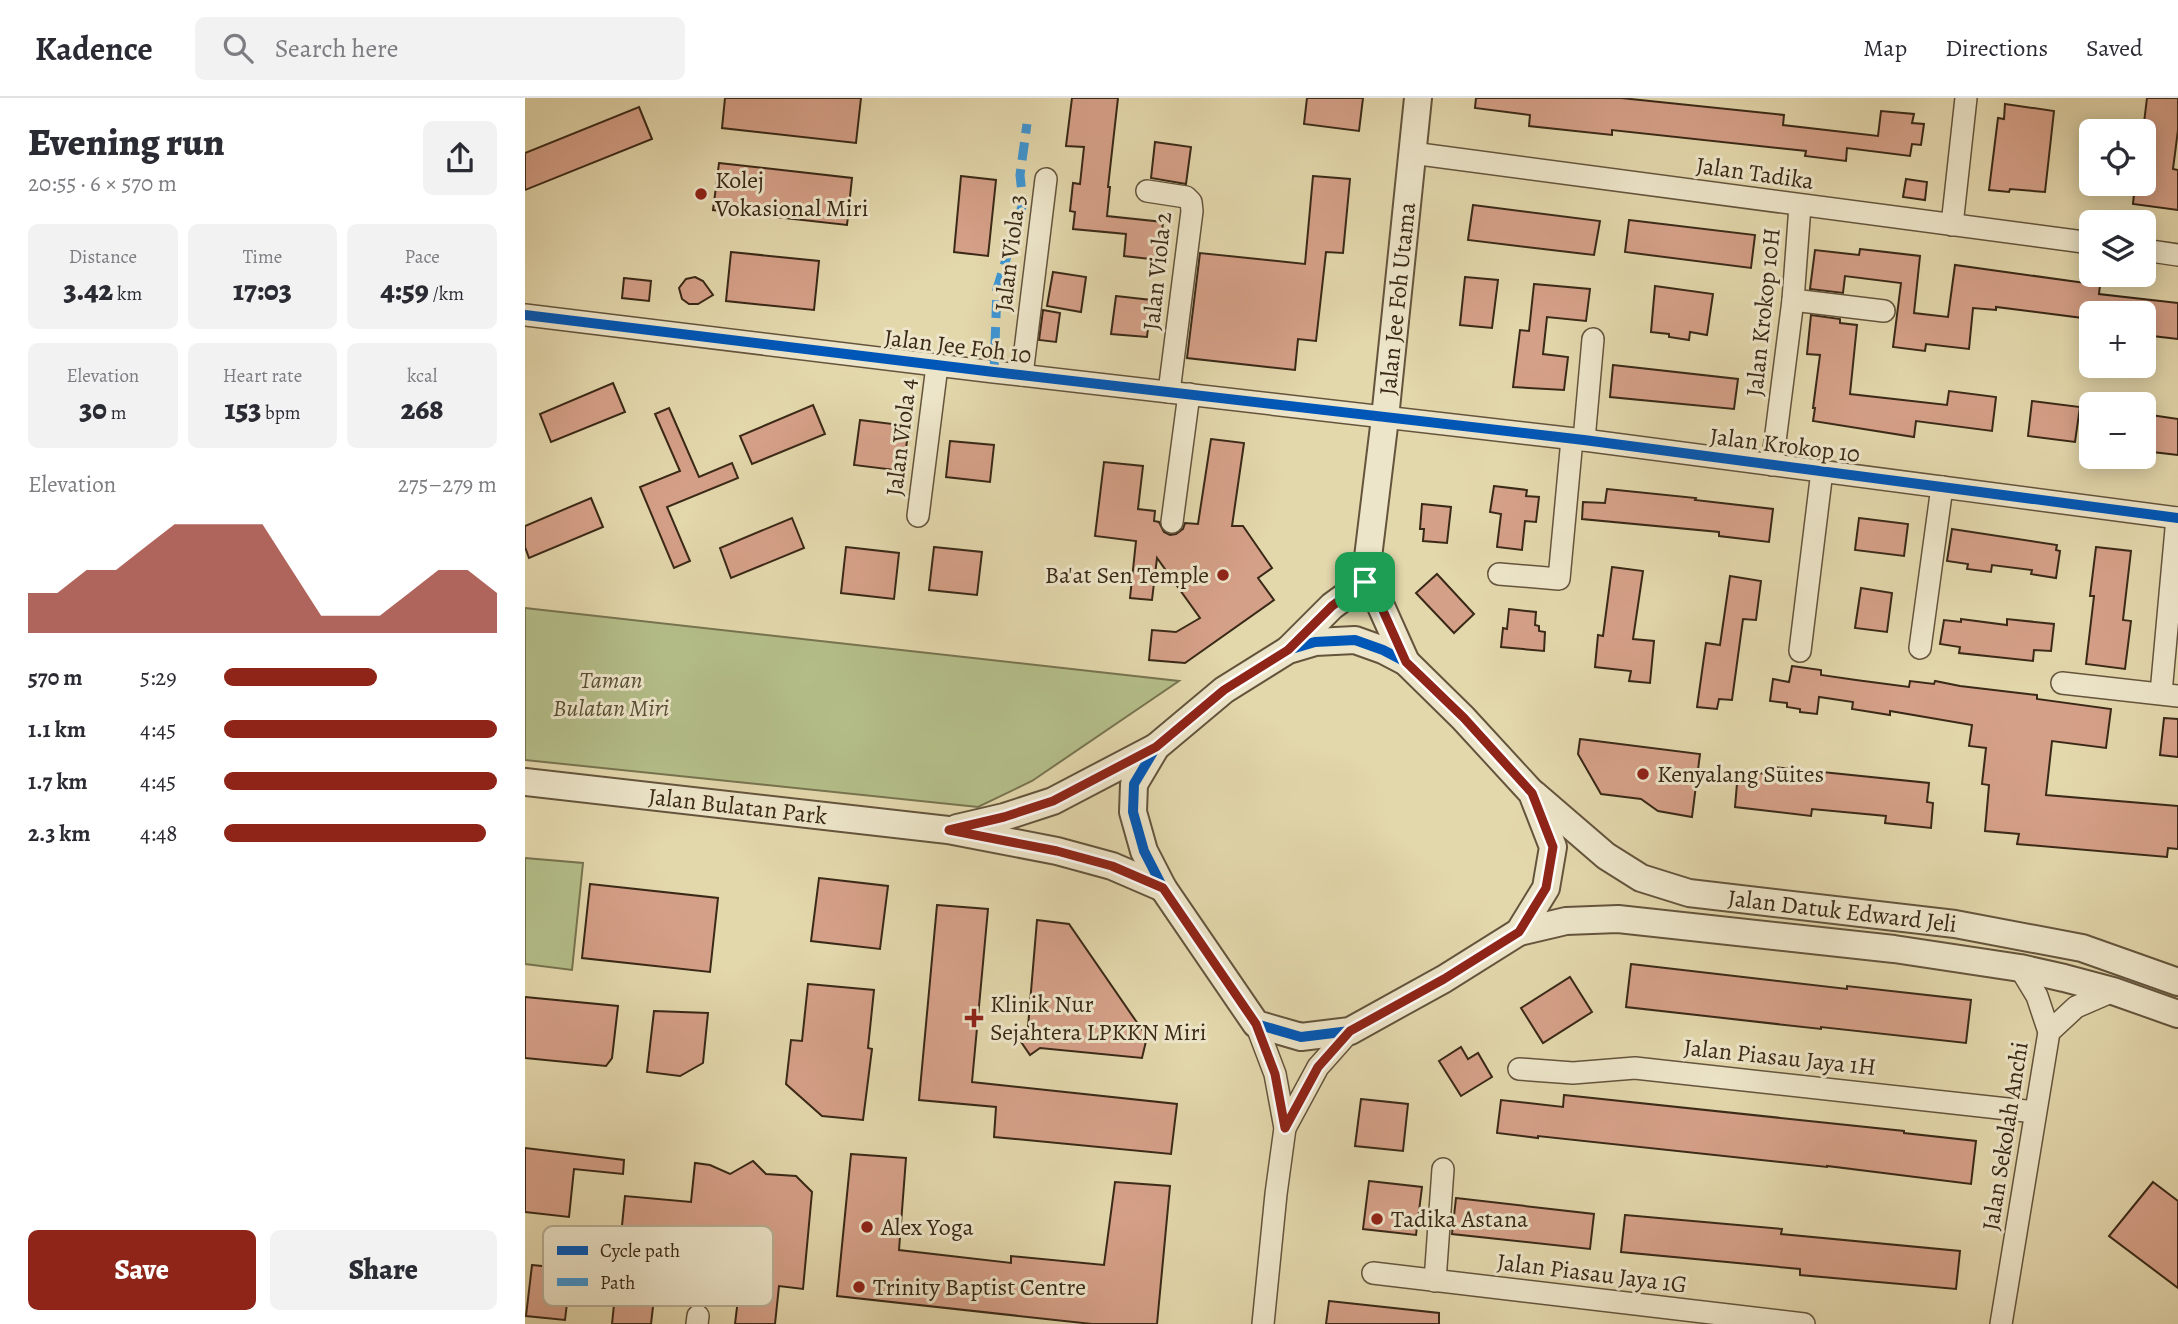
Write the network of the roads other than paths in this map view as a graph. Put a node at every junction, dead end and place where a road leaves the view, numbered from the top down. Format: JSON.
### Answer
{"nodes":[{"id":1,"x":1418,"y":98,"type":"edge"},
{"id":2,"x":1966,"y":98,"type":"edge"},
{"id":3,"x":1412,"y":153,"type":"junction"},
{"id":4,"x":1045,"y":179,"type":"dead end"},
{"id":5,"x":1147,"y":191,"type":"dead end"},
{"id":6,"x":1800,"y":206,"type":"junction"},
{"id":7,"x":1952,"y":225,"type":"junction"},
{"id":8,"x":2079,"y":241,"type":"edge"},
{"id":9,"x":2156,"y":252,"type":"edge"},
{"id":10,"x":2178,"y":255,"type":"edge"},
{"id":11,"x":1793,"y":300,"type":"junction"},
{"id":12,"x":1884,"y":311,"type":"dead end"},
{"id":13,"x":525,"y":315,"type":"edge"},
{"id":14,"x":1593,"y":339,"type":"dead end"},
{"id":15,"x":937,"y":366,"type":"junction"},
{"id":16,"x":1022,"y":375,"type":"junction"},
{"id":17,"x":1179,"y":393,"type":"junction"},
{"id":18,"x":1385,"y":418,"type":"junction"},
{"id":19,"x":1578,"y":440,"type":"junction"},
{"id":20,"x":1772,"y":466,"type":"junction"},
{"id":21,"x":1822,"y":471,"type":"junction"},
{"id":22,"x":1941,"y":487,"type":"junction"},
{"id":23,"x":918,"y":516,"type":"dead end"},
{"id":24,"x":2178,"y":518,"type":"edge"},
{"id":25,"x":1172,"y":522,"type":"dead end"},
{"id":26,"x":1499,"y":574,"type":"dead end"},
{"id":27,"x":1365,"y":582,"type":"junction"},
{"id":28,"x":1920,"y":648,"type":"dead end"},
{"id":29,"x":1288,"y":650,"type":"junction"},
{"id":30,"x":1800,"y":651,"type":"dead end"},
{"id":31,"x":1406,"y":662,"type":"junction"},
{"id":32,"x":2062,"y":683,"type":"dead end"},
{"id":33,"x":2169,"y":695,"type":"edge"},
{"id":34,"x":1156,"y":747,"type":"junction"},
{"id":35,"x":525,"y":782,"type":"edge"},
{"id":36,"x":1532,"y":793,"type":"junction"},
{"id":37,"x":949,"y":830,"type":"junction"},
{"id":38,"x":1163,"y":888,"type":"junction"},
{"id":39,"x":1519,"y":932,"type":"junction"},
{"id":40,"x":2020,"y":968,"type":"junction"},
{"id":41,"x":2178,"y":982,"type":"edge"},
{"id":42,"x":2113,"y":991,"type":"junction"},
{"id":43,"x":2178,"y":1014,"type":"edge"},
{"id":44,"x":1256,"y":1024,"type":"junction"},
{"id":45,"x":1350,"y":1031,"type":"junction"},
{"id":46,"x":2049,"y":1032,"type":"junction"},
{"id":47,"x":1519,"y":1069,"type":"dead end"},
{"id":48,"x":2035,"y":1112,"type":"junction"},
{"id":49,"x":1285,"y":1128,"type":"junction"},
{"id":50,"x":1443,"y":1169,"type":"dead end"},
{"id":51,"x":1373,"y":1273,"type":"dead end"},
{"id":52,"x":1435,"y":1281,"type":"junction"},
{"id":53,"x":1262,"y":1324,"type":"edge"},
{"id":54,"x":1804,"y":1324,"type":"edge"},
{"id":55,"x":2001,"y":1324,"type":"edge"}],
"edges":[{"from":1,"to":3,"type":"street","name":"Jalan Jee Foh Utama"},
{"from":2,"to":7,"type":"street"},
{"from":3,"to":6,"type":"street","name":"Jalan Tadika"},
{"from":3,"to":18,"type":"street","name":"Jalan Jee Foh Utama"},
{"from":4,"to":16,"type":"street","name":"Jalan Viola 3"},
{"from":5,"to":17,"type":"street","name":"Jalan Viola 2"},
{"from":6,"to":7,"type":"street","name":"Jalan Tadika"},
{"from":6,"to":11,"type":"street","name":"Jalan Krokop 10H"},
{"from":7,"to":8,"type":"street","name":"Jalan Tadika"},
{"from":9,"to":10,"type":"street"},
{"from":11,"to":12,"type":"street"},
{"from":11,"to":20,"type":"street","name":"Jalan Krokop 10H"},
{"from":13,"to":15,"type":"street","name":"Jalan Jee Foh 10"},
{"from":14,"to":19,"type":"street"},
{"from":15,"to":16,"type":"street","name":"Jalan Jee Foh 10"},
{"from":15,"to":23,"type":"street","name":"Jalan Viola 4"},
{"from":16,"to":17,"type":"street","name":"Jalan Jee Foh 10"},
{"from":17,"to":18,"type":"street","name":"Jalan Jee Foh 10"},
{"from":17,"to":25,"type":"street"},
{"from":18,"to":19,"type":"street","name":"Jalan Krokop 10"},
{"from":18,"to":27,"type":"street","name":"Jalan Jee Foh Utama"},
{"from":19,"to":20,"type":"street","name":"Jalan Krokop 10"},
{"from":19,"to":26,"type":"street"},
{"from":20,"to":21,"type":"street","name":"Jalan Krokop 10"},
{"from":21,"to":22,"type":"street","name":"Jalan Krokop 10"},
{"from":21,"to":30,"type":"street"},
{"from":22,"to":24,"type":"street","name":"Jalan Krokop 10"},
{"from":22,"to":28,"type":"street"},
{"from":24,"to":33,"type":"street"},
{"from":27,"to":29,"type":"street"},
{"from":27,"to":31,"type":"street"},
{"from":29,"to":31,"type":"street"},
{"from":29,"to":34,"type":"street"},
{"from":31,"to":36,"type":"street"},
{"from":32,"to":33,"type":"street"},
{"from":34,"to":37,"type":"street"},
{"from":34,"to":38,"type":"street"},
{"from":35,"to":37,"type":"street","name":"Jalan Bulatan Park"},
{"from":36,"to":39,"type":"street"},
{"from":36,"to":41,"type":"street","name":"Jalan Datuk Edward Jeli"},
{"from":37,"to":38,"type":"street","name":"Jalan Bulatan Park"},
{"from":38,"to":44,"type":"street"},
{"from":39,"to":40,"type":"street","name":"Jalan Datuk Edward Jeli"},
{"from":39,"to":45,"type":"street"},
{"from":40,"to":42,"type":"street","name":"Jalan Datuk Edward Jeli"},
{"from":40,"to":46,"type":"street"},
{"from":42,"to":43,"type":"street","name":"Jalan Datuk Edward Jeli"},
{"from":42,"to":46,"type":"street","name":"Jalan Sekolah Anchi"},
{"from":44,"to":45,"type":"street"},
{"from":44,"to":49,"type":"street"},
{"from":45,"to":49,"type":"street"},
{"from":46,"to":48,"type":"street","name":"Jalan Sekolah Anchi"},
{"from":47,"to":48,"type":"street","name":"Jalan Piasau Jaya 1H"},
{"from":48,"to":55,"type":"street","name":"Jalan Sekolah Anchi"},
{"from":49,"to":53,"type":"street"},
{"from":50,"to":52,"type":"street"},
{"from":51,"to":52,"type":"street","name":"Jalan Piasau Jaya 1G"},
{"from":52,"to":54,"type":"street","name":"Jalan Piasau Jaya 1G"}]}
